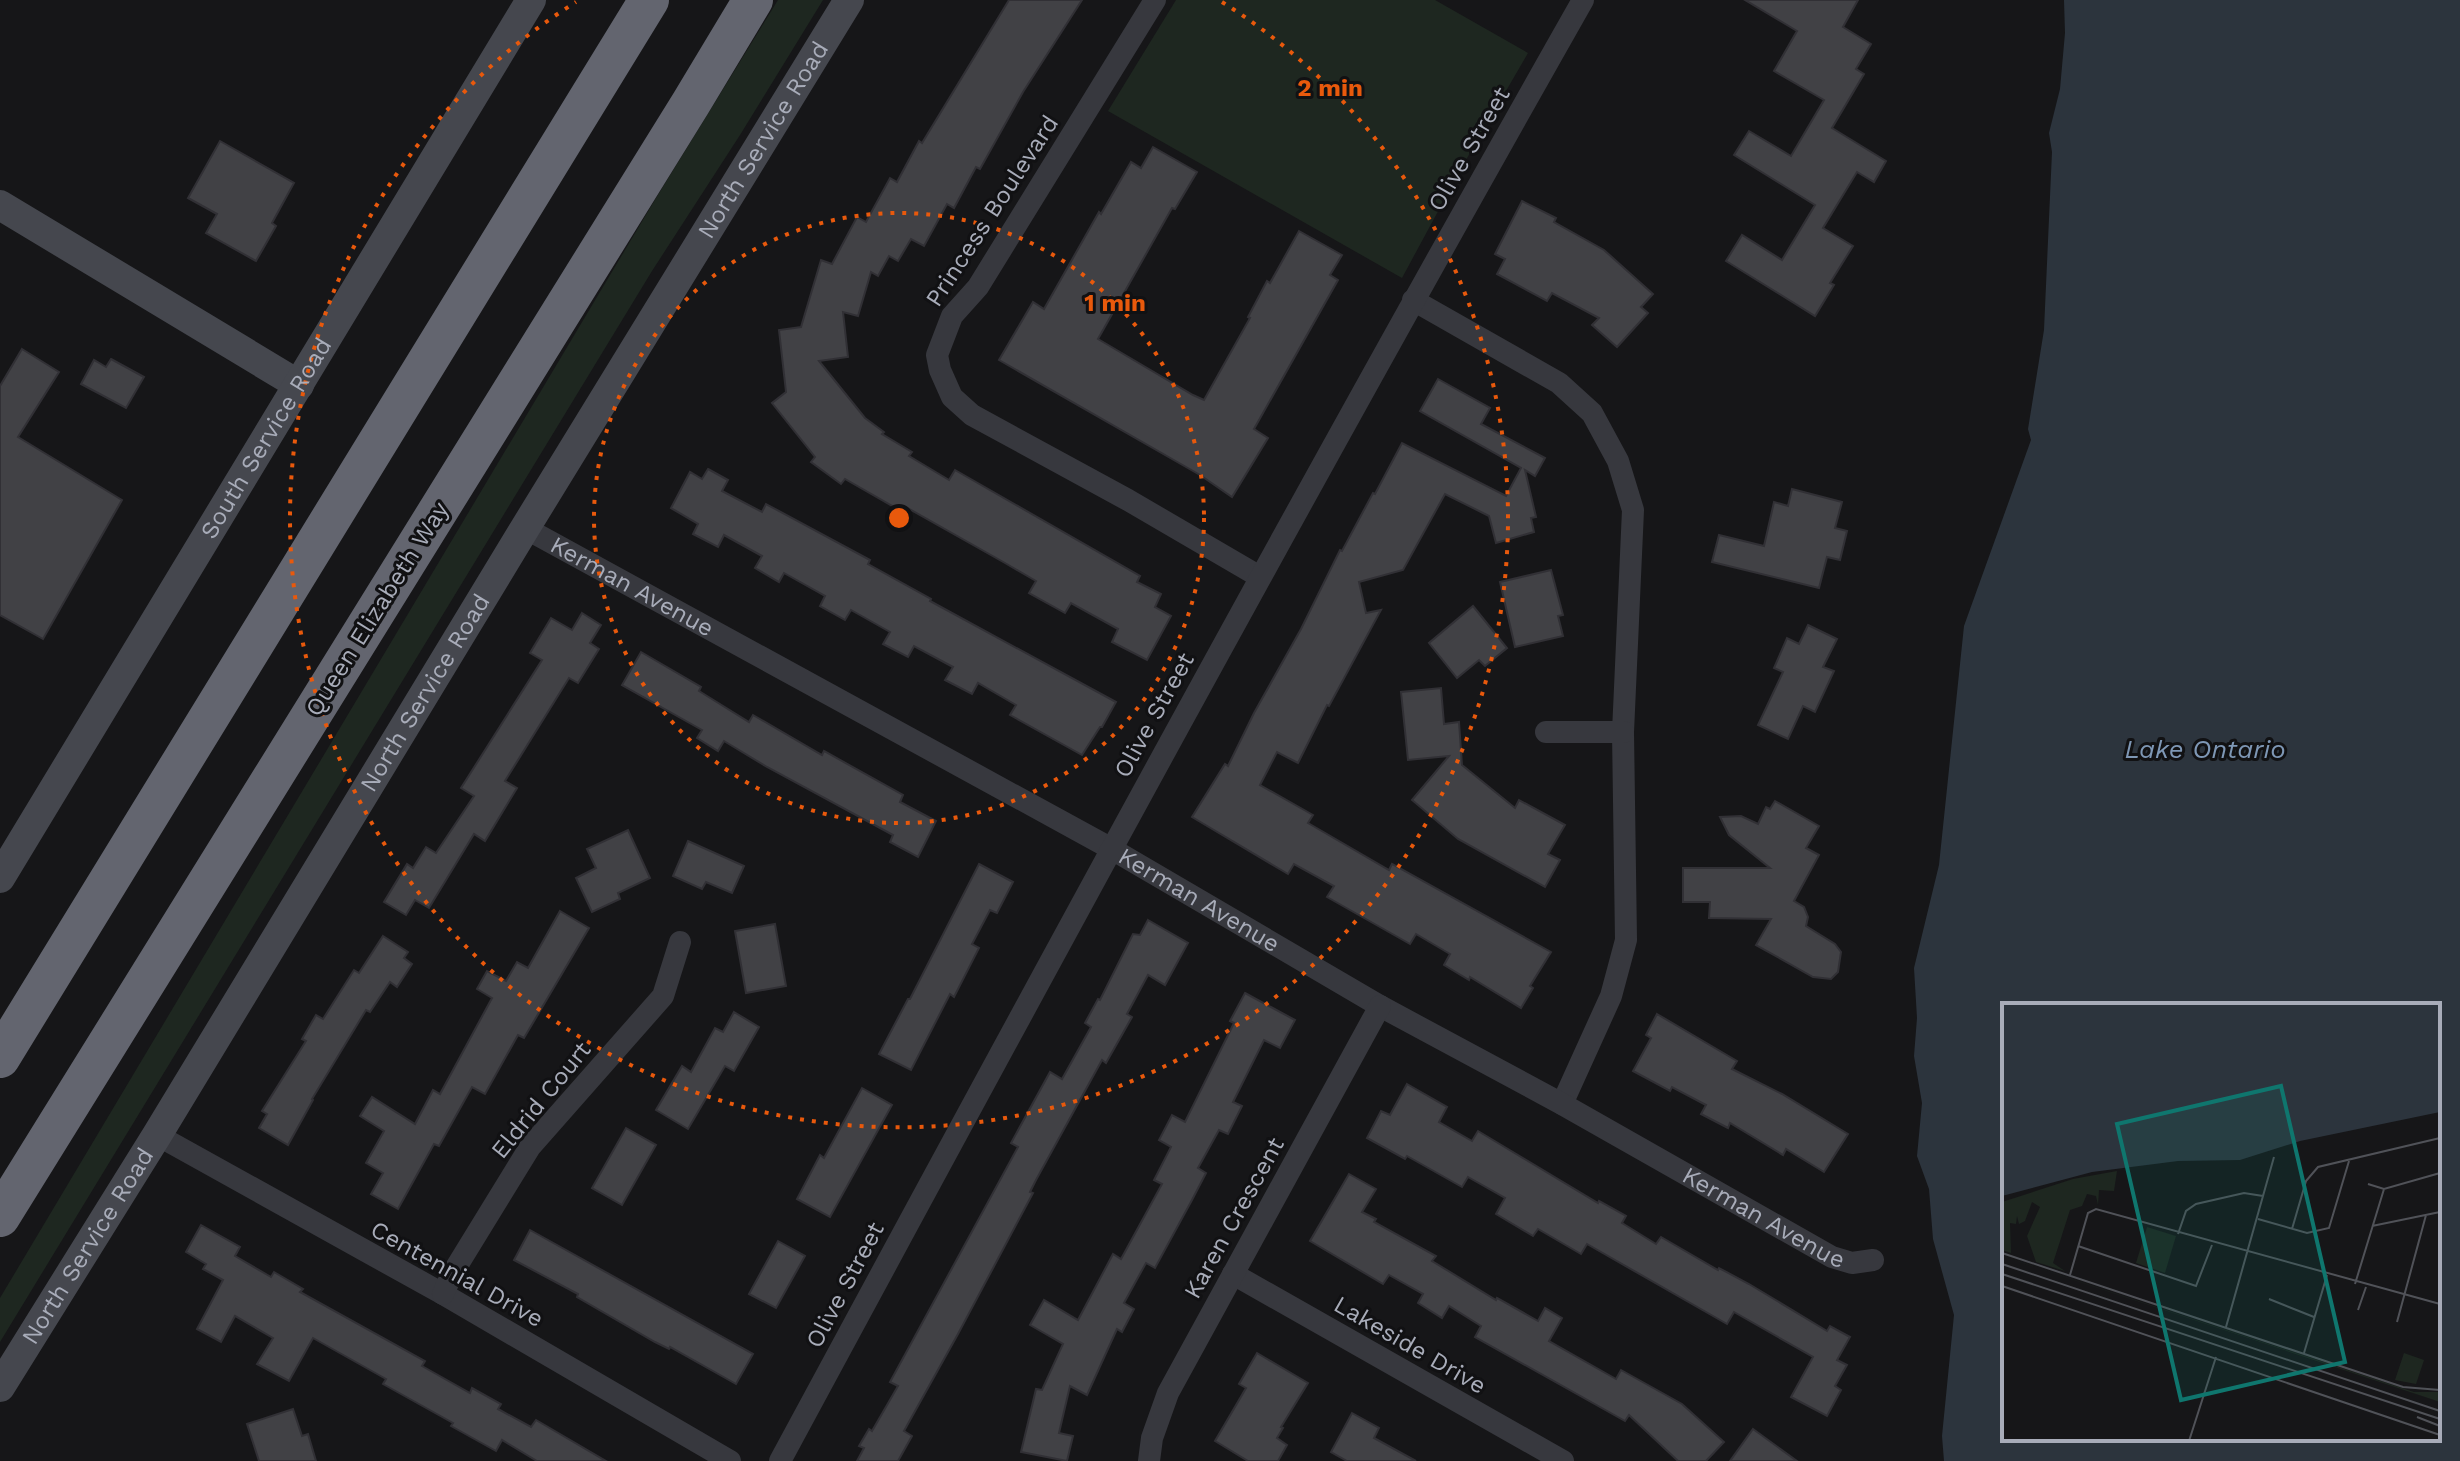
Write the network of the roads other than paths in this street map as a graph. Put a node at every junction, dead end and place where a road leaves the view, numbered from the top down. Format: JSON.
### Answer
{"nodes":[{"id":1,"x":531,"y":0,"type":"edge"},
{"id":2,"x":649,"y":0,"type":"edge"},
{"id":3,"x":753,"y":0,"type":"edge"},
{"id":4,"x":849,"y":0,"type":"edge"},
{"id":5,"x":1155,"y":0,"type":"edge"},
{"id":6,"x":1583,"y":0,"type":"edge"},
{"id":7,"x":0,"y":205,"type":"edge"},
{"id":8,"x":1413,"y":300,"type":"junction"},
{"id":9,"x":299,"y":385,"type":"junction"},
{"id":10,"x":525,"y":528,"type":"junction"},
{"id":11,"x":1260,"y":577,"type":"junction"},
{"id":12,"x":1546,"y":732,"type":"dead end"},
{"id":13,"x":1623,"y":732,"type":"junction"},
{"id":14,"x":1110,"y":848,"type":"junction"},
{"id":15,"x":0,"y":878,"type":"edge"},
{"id":16,"x":680,"y":942,"type":"dead end"},
{"id":17,"x":1380,"y":1006,"type":"junction"},
{"id":18,"x":0,"y":1058,"type":"edge"},
{"id":19,"x":1562,"y":1104,"type":"junction"},
{"id":20,"x":157,"y":1135,"type":"junction"},
{"id":21,"x":0,"y":1217,"type":"edge"},
{"id":22,"x":1873,"y":1260,"type":"dead end"},
{"id":23,"x":1233,"y":1274,"type":"junction"},
{"id":24,"x":443,"y":1294,"type":"junction"},
{"id":25,"x":0,"y":1387,"type":"edge"},
{"id":26,"x":730,"y":1461,"type":"edge"},
{"id":27,"x":780,"y":1461,"type":"edge"},
{"id":28,"x":1149,"y":1461,"type":"edge"},
{"id":29,"x":1563,"y":1461,"type":"edge"}],
"edges":[{"from":1,"to":9,"type":"street","name":"South Service Road"},
{"from":2,"to":18,"type":"highway"},
{"from":3,"to":21,"type":"highway","name":"Queen Elizabeth Way"},
{"from":4,"to":10,"type":"street","name":"North Service Road"},
{"from":5,"to":11,"type":"street","name":"Princess Boulevard"},
{"from":6,"to":8,"type":"street","name":"Olive Street"},
{"from":7,"to":9,"type":"street"},
{"from":8,"to":11,"type":"street","name":"Olive Street"},
{"from":8,"to":13,"type":"street"},
{"from":9,"to":15,"type":"street","name":"South Service Road"},
{"from":10,"to":14,"type":"street","name":"Kerman Avenue"},
{"from":10,"to":20,"type":"street","name":"North Service Road"},
{"from":11,"to":14,"type":"street","name":"Olive Street"},
{"from":12,"to":13,"type":"street"},
{"from":13,"to":19,"type":"street"},
{"from":14,"to":17,"type":"street","name":"Kerman Avenue"},
{"from":14,"to":27,"type":"street","name":"Olive Street"},
{"from":16,"to":24,"type":"street","name":"Eldrid Court"},
{"from":17,"to":19,"type":"street","name":"Kerman Avenue"},
{"from":17,"to":23,"type":"street","name":"Karen Crescent"},
{"from":19,"to":22,"type":"street","name":"Kerman Avenue"},
{"from":20,"to":24,"type":"street","name":"Centennial Drive"},
{"from":20,"to":25,"type":"street","name":"North Service Road"},
{"from":23,"to":28,"type":"street","name":"Karen Crescent"},
{"from":23,"to":29,"type":"street","name":"Lakeside Drive"},
{"from":24,"to":26,"type":"street","name":"Centennial Drive"}]}
